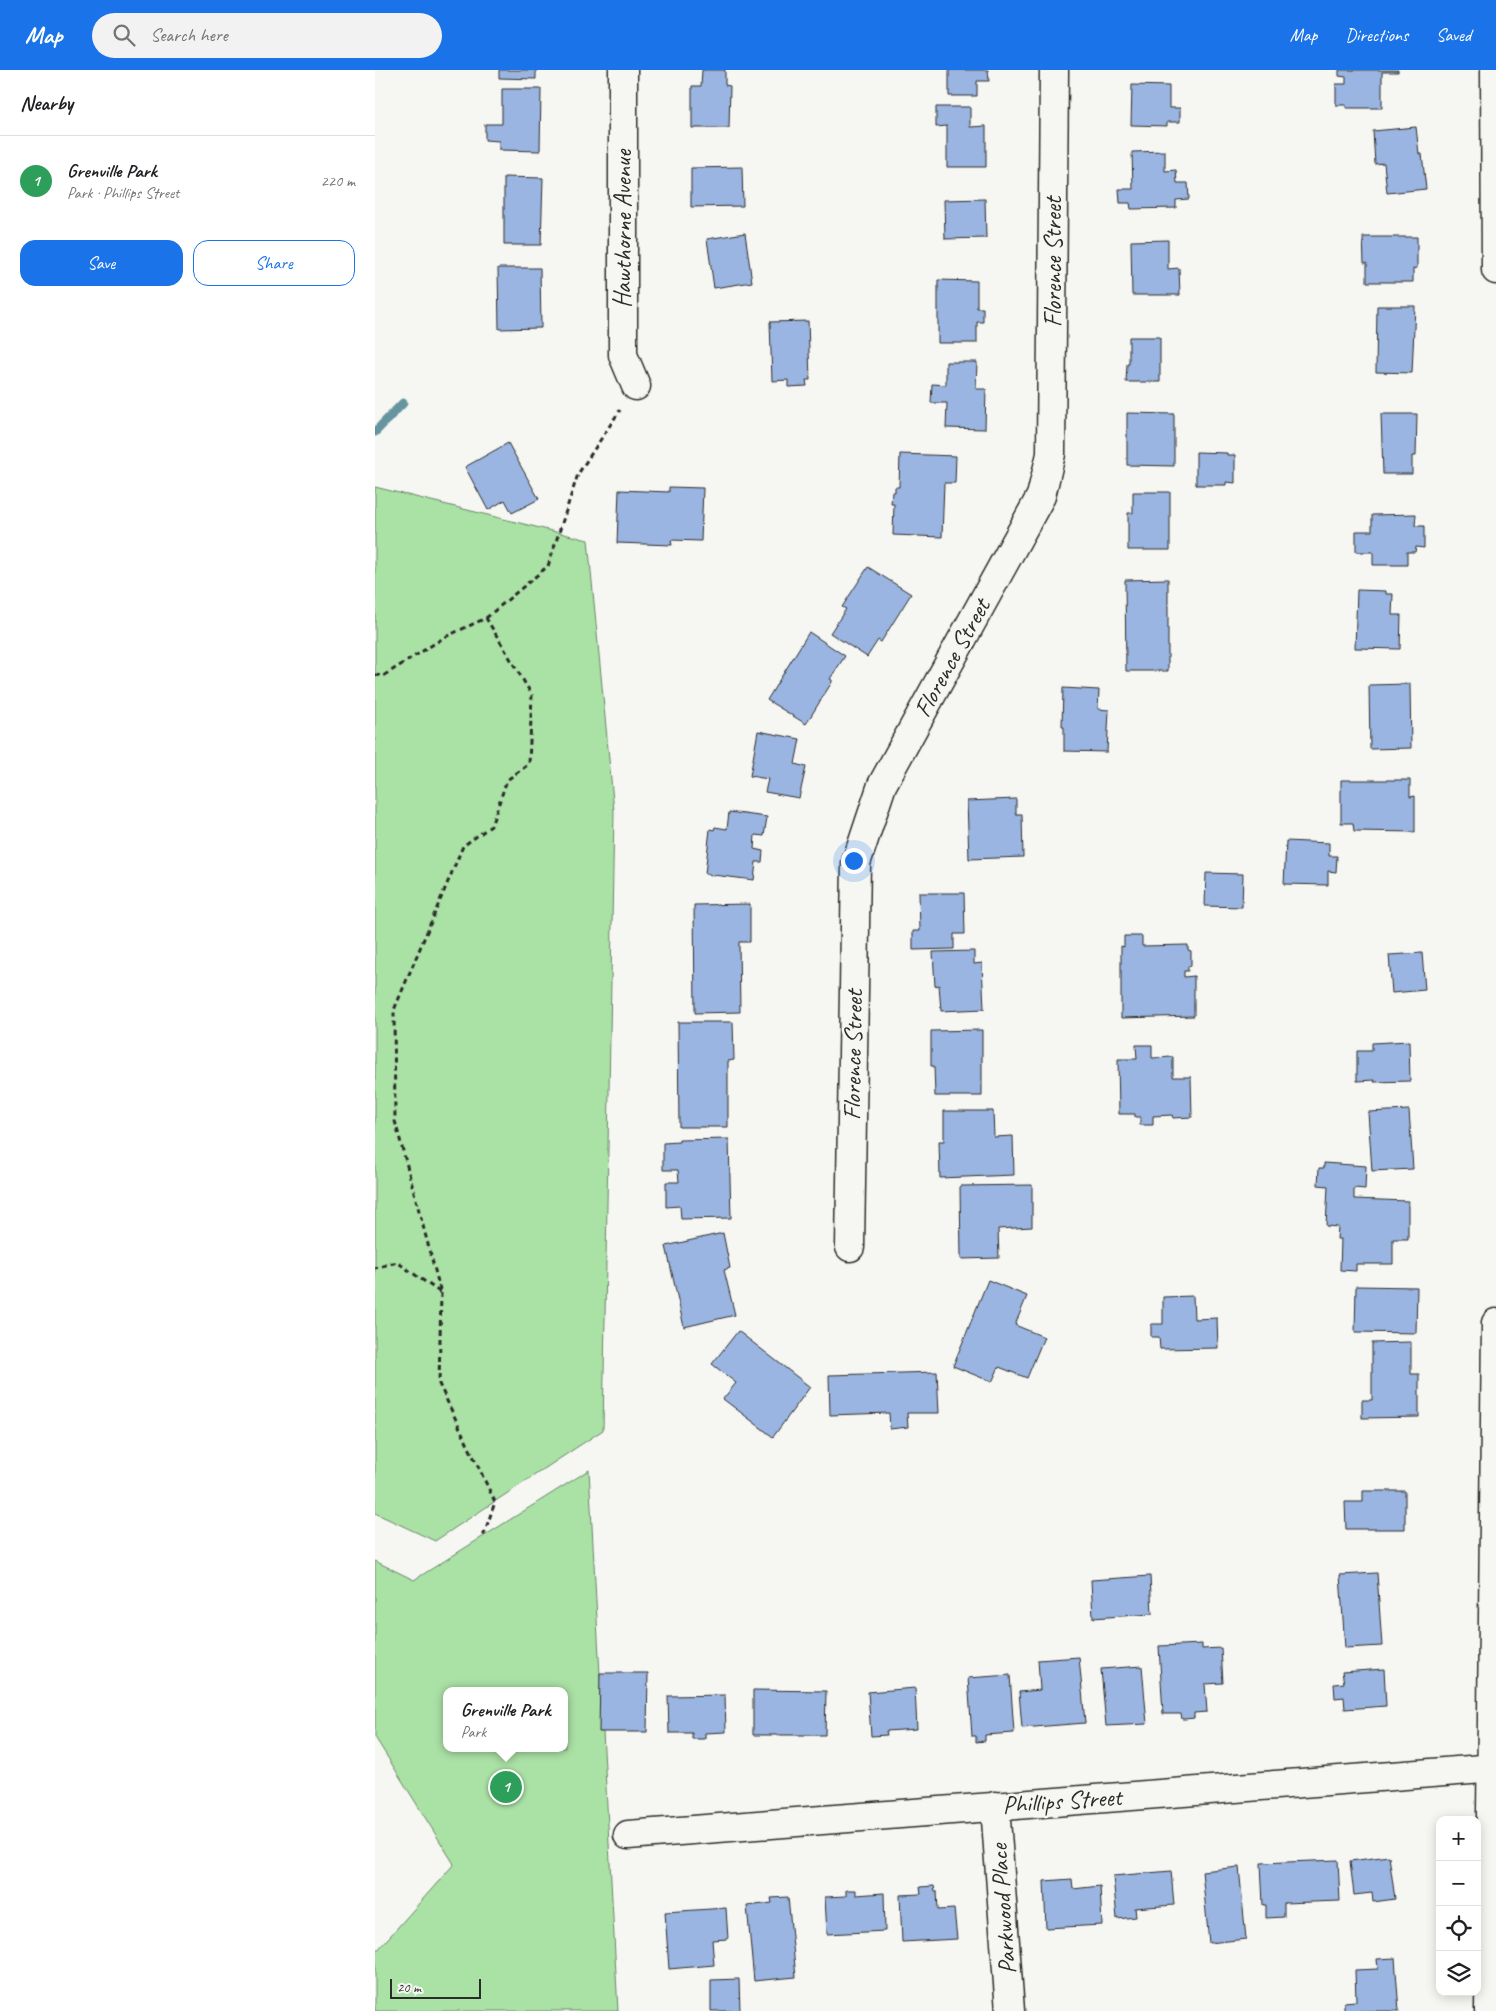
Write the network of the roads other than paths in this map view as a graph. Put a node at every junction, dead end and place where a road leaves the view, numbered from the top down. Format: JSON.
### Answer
{"nodes":[{"id":1,"x":623,"y":70,"type":"edge"},
{"id":2,"x":1054,"y":70,"type":"edge"},
{"id":3,"x":1495,"y":70,"type":"edge"},
{"id":4,"x":1496,"y":270,"type":"edge"},
{"id":5,"x":636,"y":386,"type":"road end"},
{"id":6,"x":849,"y":1247,"type":"dead end"},
{"id":7,"x":1496,"y":1323,"type":"edge"},
{"id":8,"x":1494,"y":1768,"type":"edge"},
{"id":9,"x":995,"y":1806,"type":"junction"},
{"id":10,"x":628,"y":1835,"type":"dead end"},
{"id":11,"x":1010,"y":2011,"type":"edge"},
{"id":12,"x":1489,"y":2011,"type":"edge"}],
"edges":[{"from":1,"to":5,"type":"street","name":"Hawthorne Avenue"},
{"from":2,"to":6,"type":"street","name":"Florence Street"},
{"from":3,"to":4,"type":"street"},
{"from":7,"to":8,"type":"street"},
{"from":8,"to":9,"type":"street","name":"Phillips Street"},
{"from":8,"to":12,"type":"street"},
{"from":9,"to":10,"type":"street","name":"Phillips Street"},
{"from":9,"to":11,"type":"street","name":"Parkwood Place"}]}
